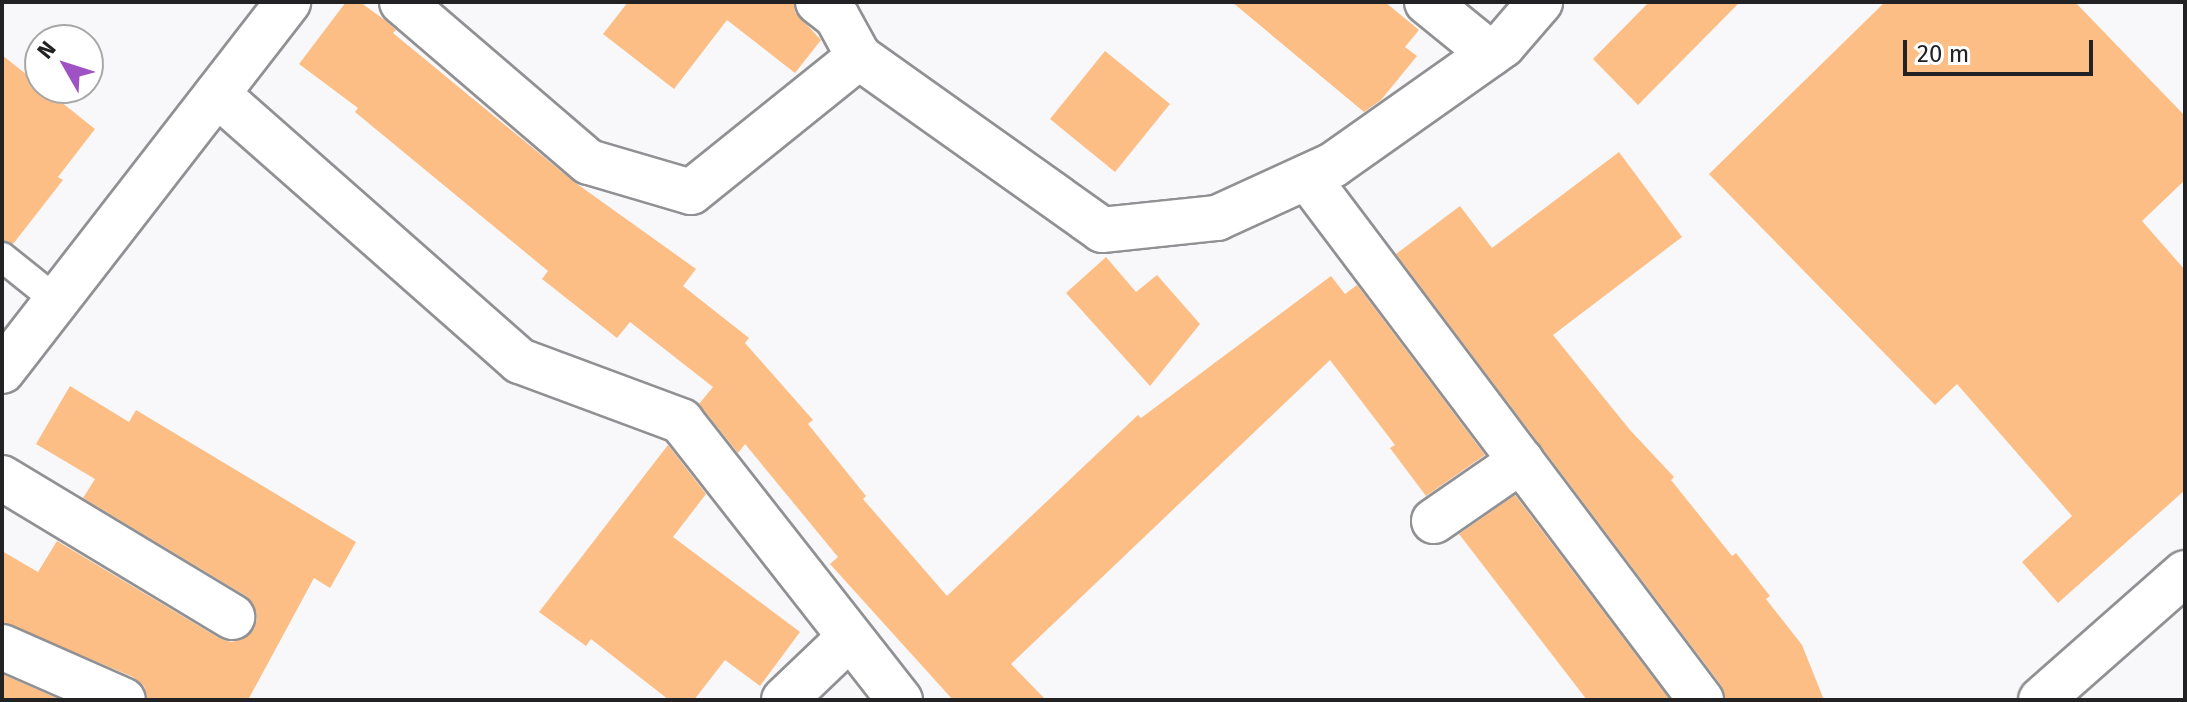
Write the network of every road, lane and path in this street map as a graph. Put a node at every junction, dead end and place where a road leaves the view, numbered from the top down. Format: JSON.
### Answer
{"nodes":[{"id":1,"x":288,"y":2,"type":"edge"},
{"id":2,"x":402,"y":2,"type":"edge"},
{"id":3,"x":818,"y":2,"type":"edge"},
{"id":4,"x":1427,"y":2,"type":"edge"},
{"id":5,"x":1540,"y":2,"type":"edge"},
{"id":6,"x":1491,"y":54,"type":"junction"},
{"id":7,"x":859,"y":57,"type":"junction"},
{"id":8,"x":217,"y":94,"type":"junction"},
{"id":9,"x":1307,"y":177,"type":"junction"},
{"id":10,"x":2,"y":257,"type":"edge"},
{"id":11,"x":57,"y":301,"type":"junction"},
{"id":12,"x":2,"y":371,"type":"edge"},
{"id":13,"x":1521,"y":461,"type":"junction"},
{"id":14,"x":2,"y":478,"type":"edge"},
{"id":15,"x":1434,"y":521,"type":"dead end"},
{"id":16,"x":2185,"y":573,"type":"edge"},
{"id":17,"x":232,"y":617,"type":"dead end"},
{"id":18,"x":850,"y":637,"type":"junction"},
{"id":19,"x":2,"y":647,"type":"edge"},
{"id":20,"x":123,"y":700,"type":"edge"},
{"id":21,"x":784,"y":700,"type":"edge"},
{"id":22,"x":900,"y":700,"type":"edge"},
{"id":23,"x":1701,"y":700,"type":"edge"},
{"id":24,"x":2041,"y":700,"type":"edge"}],
"edges":[{"from":1,"to":8,"type":"street"},
{"from":2,"to":7,"type":"street"},
{"from":3,"to":7,"type":"street"},
{"from":4,"to":6,"type":"street"},
{"from":5,"to":6,"type":"street"},
{"from":6,"to":9,"type":"street"},
{"from":7,"to":9,"type":"street"},
{"from":8,"to":11,"type":"street"},
{"from":8,"to":18,"type":"street"},
{"from":9,"to":13,"type":"street"},
{"from":10,"to":11,"type":"lane"},
{"from":11,"to":12,"type":"street"},
{"from":13,"to":15,"type":"street"},
{"from":13,"to":23,"type":"street"},
{"from":14,"to":17,"type":"street"},
{"from":16,"to":24,"type":"street"},
{"from":18,"to":21,"type":"street"},
{"from":18,"to":22,"type":"street"},
{"from":19,"to":20,"type":"street"}]}
